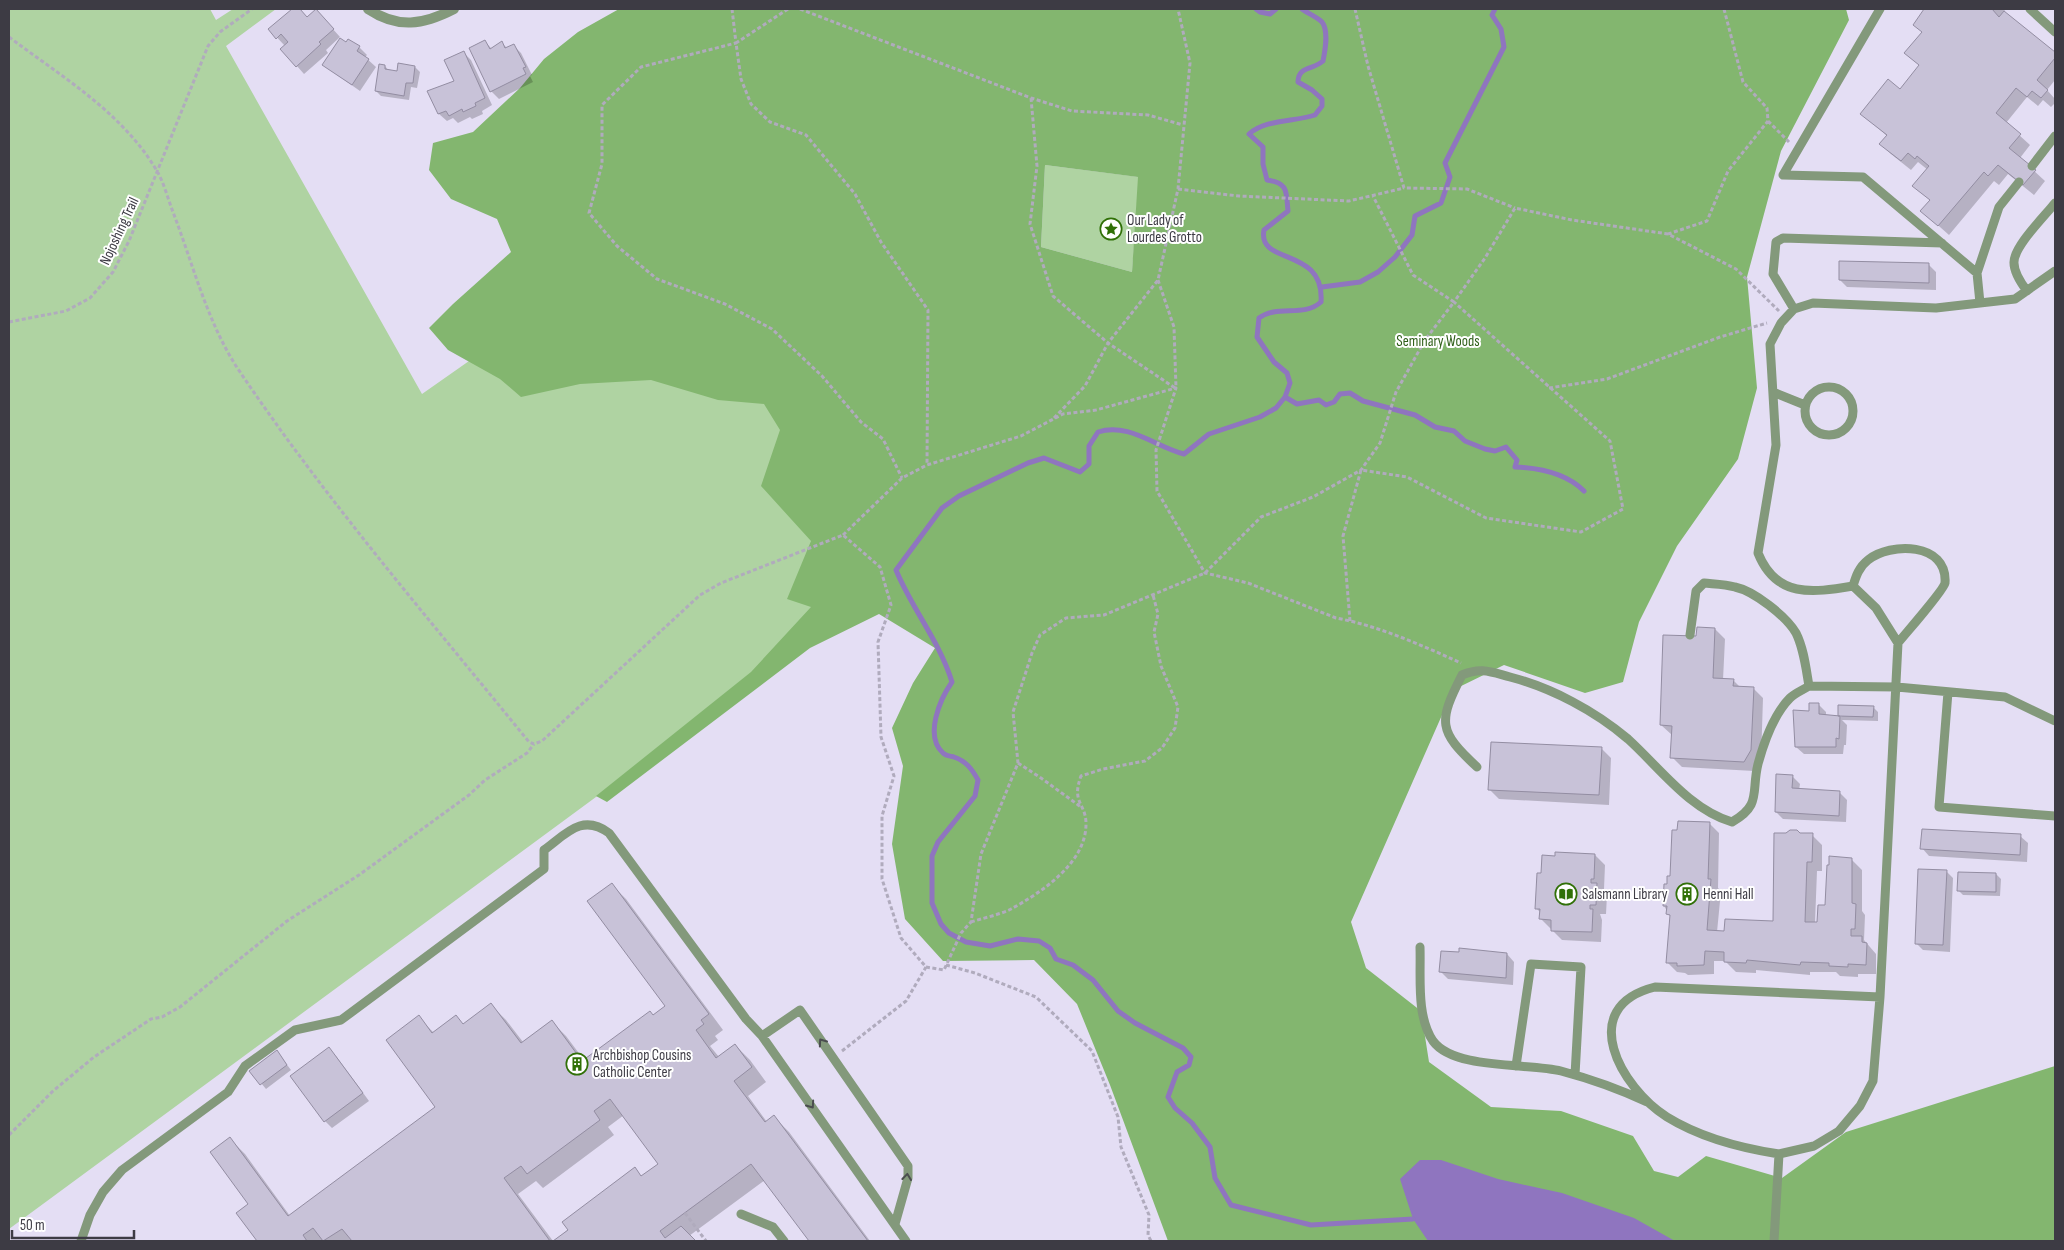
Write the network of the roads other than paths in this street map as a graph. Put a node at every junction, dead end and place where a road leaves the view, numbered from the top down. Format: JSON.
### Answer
{"nodes":[{"id":1,"x":368,"y":9,"type":"edge"},
{"id":2,"x":454,"y":9,"type":"edge"},
{"id":3,"x":1880,"y":9,"type":"edge"},
{"id":4,"x":2030,"y":9,"type":"edge"},
{"id":5,"x":2055,"y":32,"type":"edge"},
{"id":6,"x":2055,"y":136,"type":"edge"},
{"id":7,"x":2032,"y":166,"type":"dead end"},
{"id":8,"x":2019,"y":182,"type":"dead end"},
{"id":9,"x":2055,"y":203,"type":"edge"},
{"id":10,"x":1942,"y":244,"type":"junction"},
{"id":11,"x":2055,"y":271,"type":"edge"},
{"id":12,"x":1977,"y":273,"type":"junction"},
{"id":13,"x":2027,"y":291,"type":"junction"},
{"id":14,"x":1980,"y":303,"type":"junction"},
{"id":15,"x":1794,"y":309,"type":"junction"},
{"id":16,"x":1773,"y":392,"type":"junction"},
{"id":17,"x":1805,"y":405,"type":"junction"},
{"id":18,"x":1853,"y":586,"type":"junction"},
{"id":19,"x":1690,"y":635,"type":"dead end"},
{"id":20,"x":1898,"y":643,"type":"junction"},
{"id":21,"x":1809,"y":686,"type":"junction"},
{"id":22,"x":1897,"y":687,"type":"junction"},
{"id":23,"x":1948,"y":692,"type":"junction"},
{"id":24,"x":2055,"y":721,"type":"edge"},
{"id":25,"x":1477,"y":767,"type":"dead end"},
{"id":26,"x":2055,"y":816,"type":"edge"},
{"id":27,"x":1420,"y":947,"type":"dead end"},
{"id":28,"x":1880,"y":997,"type":"junction"},
{"id":29,"x":762,"y":1036,"type":"junction"},
{"id":30,"x":1516,"y":1066,"type":"junction"},
{"id":31,"x":1576,"y":1076,"type":"junction"},
{"id":32,"x":1650,"y":1103,"type":"junction"},
{"id":33,"x":1779,"y":1154,"type":"junction"},
{"id":34,"x":741,"y":1214,"type":"dead end"},
{"id":35,"x":895,"y":1224,"type":"junction"},
{"id":36,"x":81,"y":1241,"type":"edge"},
{"id":37,"x":784,"y":1241,"type":"edge"},
{"id":38,"x":906,"y":1241,"type":"edge"},
{"id":39,"x":1774,"y":1241,"type":"edge"}],
"edges":[{"from":1,"to":2,"type":"street"},
{"from":3,"to":10,"type":"lane"},
{"from":4,"to":5,"type":"lane"},
{"from":6,"to":7,"type":"lane"},
{"from":8,"to":12,"type":"lane"},
{"from":9,"to":13,"type":"lane"},
{"from":10,"to":12,"type":"lane"},
{"from":10,"to":15,"type":"lane"},
{"from":11,"to":13,"type":"lane"},
{"from":12,"to":14,"type":"lane"},
{"from":13,"to":14,"type":"lane"},
{"from":14,"to":15,"type":"lane"},
{"from":15,"to":16,"type":"lane"},
{"from":16,"to":17,"type":"lane"},
{"from":16,"to":18,"type":"lane"},
{"from":17,"to":17,"type":"lane"},
{"from":18,"to":20,"type":"lane"},
{"from":18,"to":20,"type":"lane"},
{"from":19,"to":21,"type":"lane"},
{"from":20,"to":22,"type":"lane"},
{"from":21,"to":22,"type":"lane"},
{"from":21,"to":25,"type":"lane"},
{"from":22,"to":23,"type":"lane"},
{"from":22,"to":28,"type":"lane"},
{"from":23,"to":24,"type":"lane"},
{"from":23,"to":26,"type":"lane"},
{"from":27,"to":30,"type":"lane"},
{"from":28,"to":32,"type":"lane"},
{"from":28,"to":33,"type":"lane"},
{"from":29,"to":35,"type":"lane","one_way":true},
{"from":35,"to":29,"type":"lane","one_way":true},
{"from":29,"to":36,"type":"lane"},
{"from":30,"to":31,"type":"lane"},
{"from":30,"to":31,"type":"lane"},
{"from":31,"to":32,"type":"lane"},
{"from":32,"to":33,"type":"lane"},
{"from":33,"to":39,"type":"lane"},
{"from":34,"to":37,"type":"lane"},
{"from":35,"to":38,"type":"lane"}]}
